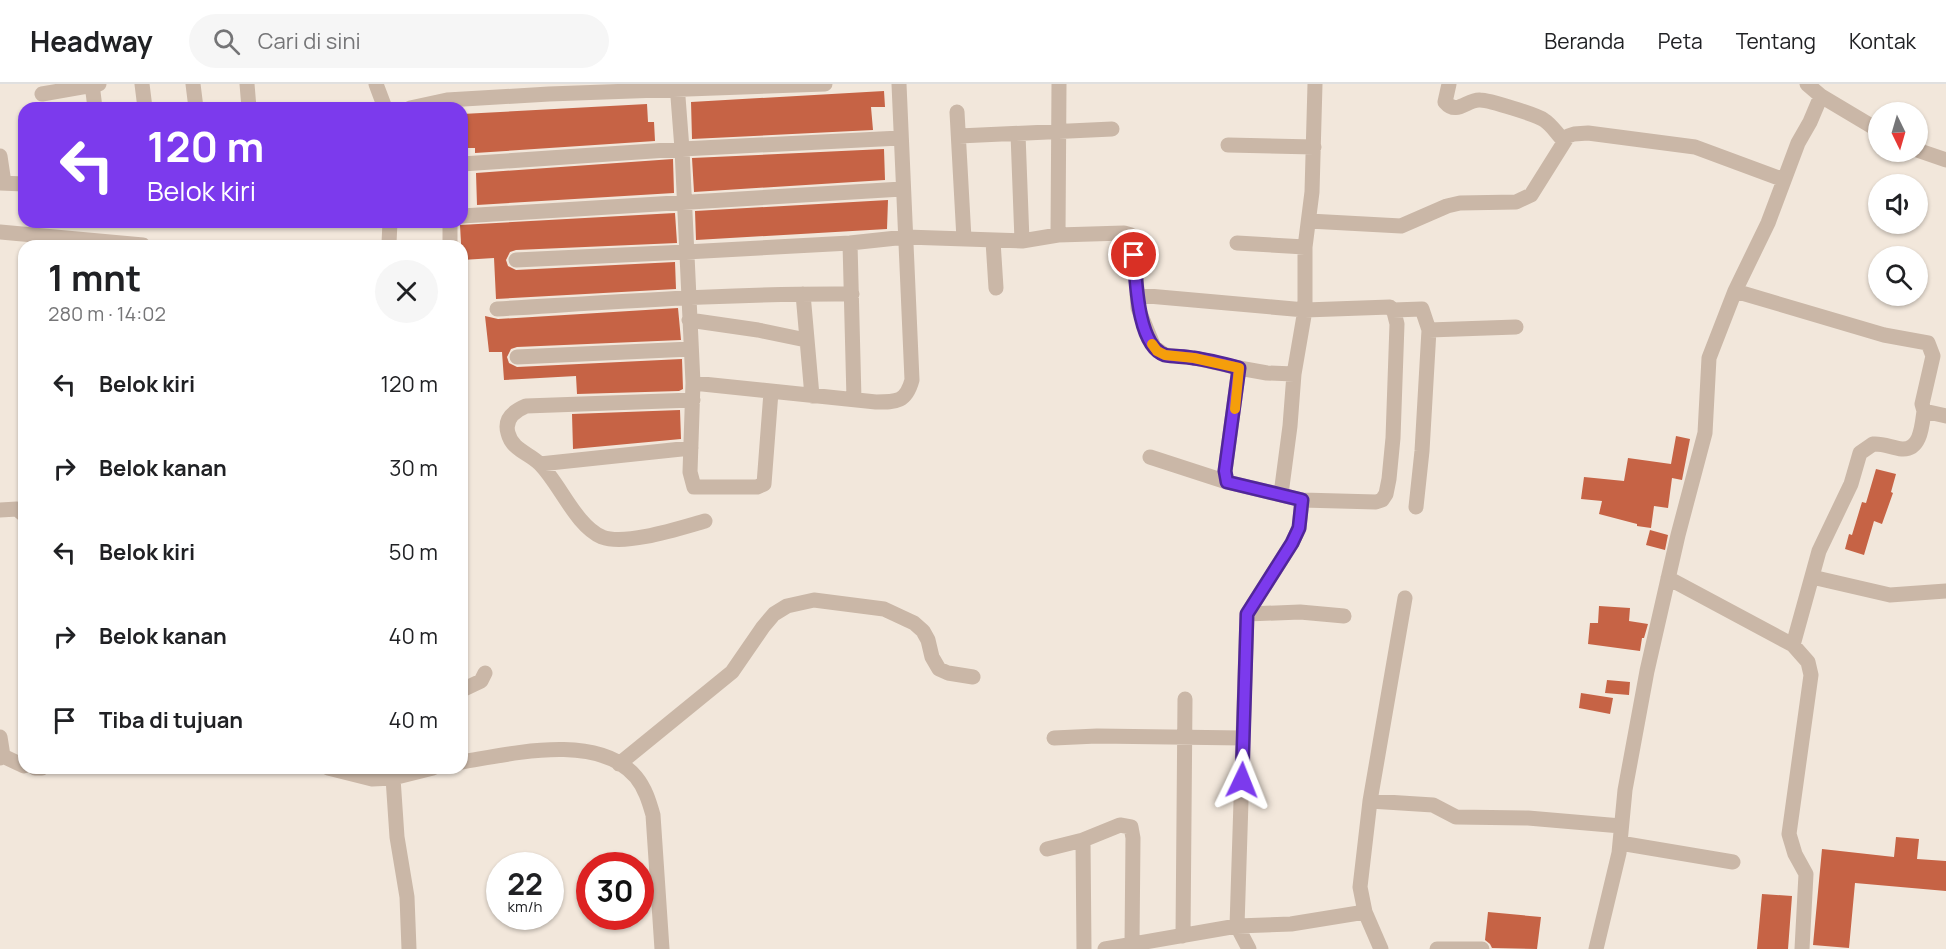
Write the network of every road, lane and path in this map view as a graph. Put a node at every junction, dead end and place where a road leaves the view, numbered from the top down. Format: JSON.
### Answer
{"nodes":[{"id":1,"x":92,"y":84,"type":"edge"},
{"id":2,"x":99,"y":84,"type":"edge"},
{"id":3,"x":142,"y":84,"type":"edge"},
{"id":4,"x":193,"y":84,"type":"edge"},
{"id":5,"x":247,"y":84,"type":"edge"},
{"id":6,"x":376,"y":84,"type":"edge"},
{"id":7,"x":825,"y":84,"type":"edge"},
{"id":8,"x":899,"y":84,"type":"edge"},
{"id":9,"x":1059,"y":84,"type":"edge"},
{"id":10,"x":1315,"y":84,"type":"edge"},
{"id":11,"x":1449,"y":84,"type":"edge"},
{"id":12,"x":1807,"y":84,"type":"edge"},
{"id":13,"x":677,"y":87,"type":"edge"},
{"id":14,"x":42,"y":95,"type":"edge"},
{"id":15,"x":1821,"y":96,"type":"junction"},
{"id":16,"x":94,"y":102,"type":"edge"},
{"id":17,"x":144,"y":102,"type":"edge"},
{"id":18,"x":195,"y":102,"type":"edge"},
{"id":19,"x":248,"y":102,"type":"edge"},
{"id":20,"x":383,"y":102,"type":"edge"},
{"id":21,"x":468,"y":102,"type":"edge"},
{"id":22,"x":957,"y":112,"type":"dead end"},
{"id":23,"x":1868,"y":124,"type":"edge"},
{"id":24,"x":1112,"y":129,"type":"dead end"},
{"id":25,"x":1058,"y":132,"type":"junction"},
{"id":26,"x":1018,"y":134,"type":"junction"},
{"id":27,"x":959,"y":136,"type":"junction"},
{"id":28,"x":900,"y":138,"type":"junction"},
{"id":29,"x":1564,"y":141,"type":"junction"},
{"id":30,"x":1228,"y":145,"type":"dead end"},
{"id":31,"x":1314,"y":147,"type":"junction"},
{"id":32,"x":682,"y":149,"type":"junction"},
{"id":33,"x":1928,"y":154,"type":"edge"},
{"id":34,"x":0,"y":156,"type":"edge"},
{"id":35,"x":1946,"y":160,"type":"edge"},
{"id":36,"x":468,"y":164,"type":"edge"},
{"id":37,"x":1784,"y":180,"type":"junction"},
{"id":38,"x":2,"y":183,"type":"edge"},
{"id":39,"x":18,"y":184,"type":"edge"},
{"id":40,"x":902,"y":189,"type":"junction"},
{"id":41,"x":685,"y":202,"type":"junction"},
{"id":42,"x":468,"y":216,"type":"edge"},
{"id":43,"x":1309,"y":221,"type":"junction"},
{"id":44,"x":0,"y":232,"type":"edge"},
{"id":45,"x":1058,"y":235,"type":"junction"},
{"id":46,"x":906,"y":237,"type":"junction"},
{"id":47,"x":964,"y":239,"type":"junction"},
{"id":48,"x":95,"y":240,"type":"edge"},
{"id":49,"x":993,"y":241,"type":"junction"},
{"id":50,"x":1023,"y":241,"type":"junction"},
{"id":51,"x":850,"y":243,"type":"junction"},
{"id":52,"x":1237,"y":243,"type":"dead end"},
{"id":53,"x":1305,"y":247,"type":"junction"},
{"id":54,"x":686,"y":252,"type":"junction"},
{"id":55,"x":516,"y":260,"type":"dead end"},
{"id":56,"x":996,"y":288,"type":"dead end"},
{"id":57,"x":1734,"y":291,"type":"junction"},
{"id":58,"x":803,"y":294,"type":"junction"},
{"id":59,"x":852,"y":294,"type":"junction"},
{"id":60,"x":1137,"y":295,"type":"junction"},
{"id":61,"x":689,"y":298,"type":"junction"},
{"id":62,"x":497,"y":309,"type":"dead end"},
{"id":63,"x":1305,"y":310,"type":"junction"},
{"id":64,"x":1393,"y":310,"type":"junction"},
{"id":65,"x":688,"y":320,"type":"junction"},
{"id":66,"x":1516,"y":327,"type":"dead end"},
{"id":67,"x":1429,"y":330,"type":"junction"},
{"id":68,"x":806,"y":340,"type":"junction"},
{"id":69,"x":691,"y":349,"type":"junction"},
{"id":70,"x":517,"y":357,"type":"dead end"},
{"id":71,"x":1239,"y":368,"type":"junction"},
{"id":72,"x":1294,"y":374,"type":"junction"},
{"id":73,"x":693,"y":383,"type":"junction"},
{"id":74,"x":771,"y":392,"type":"junction"},
{"id":75,"x":812,"y":396,"type":"junction"},
{"id":76,"x":854,"y":399,"type":"junction"},
{"id":77,"x":693,"y":400,"type":"junction"},
{"id":78,"x":1924,"y":411,"type":"junction"},
{"id":79,"x":1946,"y":416,"type":"edge"},
{"id":80,"x":691,"y":448,"type":"junction"},
{"id":81,"x":1150,"y":457,"type":"dead end"},
{"id":82,"x":540,"y":464,"type":"junction"},
{"id":83,"x":1227,"y":482,"type":"junction"},
{"id":84,"x":1281,"y":494,"type":"junction"},
{"id":85,"x":1302,"y":500,"type":"junction"},
{"id":86,"x":1416,"y":507,"type":"dead end"},
{"id":87,"x":0,"y":510,"type":"edge"},
{"id":88,"x":18,"y":510,"type":"edge"},
{"id":89,"x":705,"y":521,"type":"dead end"},
{"id":90,"x":1812,"y":577,"type":"junction"},
{"id":91,"x":1668,"y":578,"type":"junction"},
{"id":92,"x":1946,"y":591,"type":"edge"},
{"id":93,"x":1405,"y":598,"type":"dead end"},
{"id":94,"x":1247,"y":614,"type":"junction"},
{"id":95,"x":1344,"y":616,"type":"dead end"},
{"id":96,"x":1793,"y":645,"type":"junction"},
{"id":97,"x":485,"y":672,"type":"dead end"},
{"id":98,"x":974,"y":677,"type":"dead end"},
{"id":99,"x":468,"y":687,"type":"edge"},
{"id":100,"x":1185,"y":699,"type":"dead end"},
{"id":101,"x":1185,"y":736,"type":"junction"},
{"id":102,"x":0,"y":737,"type":"edge"},
{"id":103,"x":1054,"y":738,"type":"dead end"},
{"id":104,"x":1243,"y":738,"type":"junction"},
{"id":105,"x":1,"y":757,"type":"edge"},
{"id":106,"x":468,"y":761,"type":"edge"},
{"id":107,"x":18,"y":764,"type":"edge"},
{"id":108,"x":619,"y":764,"type":"junction"},
{"id":109,"x":352,"y":774,"type":"edge"},
{"id":110,"x":409,"y":774,"type":"edge"},
{"id":111,"x":393,"y":778,"type":"junction"},
{"id":112,"x":1370,"y":801,"type":"junction"},
{"id":113,"x":1621,"y":826,"type":"junction"},
{"id":114,"x":1083,"y":840,"type":"junction"},
{"id":115,"x":1620,"y":843,"type":"junction"},
{"id":116,"x":1047,"y":849,"type":"dead end"},
{"id":117,"x":1733,"y":862,"type":"dead end"},
{"id":118,"x":1365,"y":912,"type":"junction"},
{"id":119,"x":1237,"y":926,"type":"junction"},
{"id":120,"x":1183,"y":936,"type":"junction"},
{"id":121,"x":1139,"y":945,"type":"edge"},
{"id":122,"x":409,"y":949,"type":"edge"},
{"id":123,"x":662,"y":949,"type":"edge"},
{"id":124,"x":1084,"y":949,"type":"edge"},
{"id":125,"x":1105,"y":949,"type":"edge"},
{"id":126,"x":1249,"y":949,"type":"edge"},
{"id":127,"x":1381,"y":949,"type":"edge"},
{"id":128,"x":1437,"y":949,"type":"edge"},
{"id":129,"x":1482,"y":949,"type":"edge"},
{"id":130,"x":1596,"y":949,"type":"edge"},
{"id":131,"x":1802,"y":949,"type":"edge"}],
"edges":[{"from":1,"to":2,"type":"street"},
{"from":1,"to":14,"type":"street"},
{"from":1,"to":16,"type":"street"},
{"from":3,"to":17,"type":"street"},
{"from":4,"to":18,"type":"street"},
{"from":5,"to":19,"type":"street"},
{"from":6,"to":20,"type":"street"},
{"from":7,"to":13,"type":"street"},
{"from":8,"to":28,"type":"street"},
{"from":9,"to":25,"type":"street"},
{"from":10,"to":31,"type":"street"},
{"from":11,"to":29,"type":"street"},
{"from":12,"to":15,"type":"street"},
{"from":13,"to":21,"type":"street"},
{"from":13,"to":32,"type":"street"},
{"from":15,"to":23,"type":"street"},
{"from":15,"to":37,"type":"street"},
{"from":22,"to":27,"type":"street"},
{"from":24,"to":25,"type":"street"},
{"from":25,"to":26,"type":"street"},
{"from":25,"to":45,"type":"street"},
{"from":26,"to":27,"type":"street"},
{"from":26,"to":50,"type":"street"},
{"from":27,"to":47,"type":"street"},
{"from":28,"to":32,"type":"street"},
{"from":28,"to":40,"type":"street"},
{"from":29,"to":37,"type":"street"},
{"from":29,"to":43,"type":"street"},
{"from":30,"to":31,"type":"street"},
{"from":31,"to":43,"type":"street"},
{"from":32,"to":36,"type":"street"},
{"from":32,"to":41,"type":"street"},
{"from":33,"to":35,"type":"street"},
{"from":34,"to":38,"type":"street"},
{"from":37,"to":57,"type":"street"},
{"from":38,"to":39,"type":"street"},
{"from":40,"to":41,"type":"street"},
{"from":40,"to":46,"type":"street"},
{"from":41,"to":42,"type":"street"},
{"from":41,"to":54,"type":"street"},
{"from":43,"to":53,"type":"street"},
{"from":44,"to":48,"type":"street"},
{"from":45,"to":50,"type":"street"},
{"from":45,"to":60,"type":"street"},
{"from":46,"to":47,"type":"street"},
{"from":46,"to":51,"type":"street"},
{"from":46,"to":76,"type":"street"},
{"from":47,"to":49,"type":"street"},
{"from":49,"to":50,"type":"street"},
{"from":49,"to":56,"type":"street"},
{"from":51,"to":54,"type":"street"},
{"from":51,"to":59,"type":"street"},
{"from":52,"to":53,"type":"street"},
{"from":53,"to":63,"type":"street"},
{"from":54,"to":55,"type":"street"},
{"from":54,"to":61,"type":"street"},
{"from":57,"to":78,"type":"street"},
{"from":57,"to":91,"type":"street"},
{"from":58,"to":59,"type":"street"},
{"from":58,"to":61,"type":"street"},
{"from":58,"to":68,"type":"street"},
{"from":59,"to":76,"type":"street"},
{"from":60,"to":63,"type":"street"},
{"from":60,"to":71,"type":"street"},
{"from":61,"to":62,"type":"street"},
{"from":61,"to":65,"type":"street"},
{"from":63,"to":64,"type":"street"},
{"from":63,"to":72,"type":"street"},
{"from":64,"to":67,"type":"street"},
{"from":64,"to":85,"type":"street"},
{"from":65,"to":68,"type":"street"},
{"from":65,"to":69,"type":"street"},
{"from":66,"to":67,"type":"street"},
{"from":67,"to":86,"type":"street"},
{"from":68,"to":75,"type":"street"},
{"from":69,"to":70,"type":"street"},
{"from":69,"to":73,"type":"street"},
{"from":71,"to":72,"type":"street"},
{"from":71,"to":83,"type":"street"},
{"from":72,"to":84,"type":"street"},
{"from":73,"to":74,"type":"street"},
{"from":73,"to":77,"type":"street"},
{"from":74,"to":75,"type":"street"},
{"from":74,"to":80,"type":"street"},
{"from":75,"to":76,"type":"street"},
{"from":77,"to":80,"type":"street"},
{"from":77,"to":82,"type":"street"},
{"from":78,"to":79,"type":"street"},
{"from":78,"to":90,"type":"street"},
{"from":80,"to":82,"type":"street"},
{"from":81,"to":83,"type":"street"},
{"from":82,"to":89,"type":"street"},
{"from":83,"to":84,"type":"street"},
{"from":84,"to":85,"type":"street"},
{"from":85,"to":94,"type":"street"},
{"from":87,"to":88,"type":"street"},
{"from":90,"to":92,"type":"street"},
{"from":90,"to":96,"type":"street"},
{"from":91,"to":96,"type":"street"},
{"from":91,"to":113,"type":"street"},
{"from":93,"to":112,"type":"street"},
{"from":94,"to":95,"type":"street"},
{"from":94,"to":104,"type":"street"},
{"from":96,"to":131,"type":"street"},
{"from":97,"to":99,"type":"street"},
{"from":98,"to":108,"type":"street"},
{"from":100,"to":101,"type":"street"},
{"from":101,"to":103,"type":"street"},
{"from":101,"to":104,"type":"street"},
{"from":101,"to":120,"type":"street"},
{"from":102,"to":105,"type":"street"},
{"from":104,"to":119,"type":"street"},
{"from":105,"to":107,"type":"street"},
{"from":106,"to":108,"type":"street"},
{"from":108,"to":123,"type":"street"},
{"from":109,"to":111,"type":"street"},
{"from":110,"to":111,"type":"street"},
{"from":111,"to":122,"type":"street"},
{"from":112,"to":113,"type":"street"},
{"from":112,"to":118,"type":"street"},
{"from":113,"to":115,"type":"street"},
{"from":114,"to":116,"type":"street"},
{"from":114,"to":121,"type":"street"},
{"from":114,"to":124,"type":"street"},
{"from":115,"to":117,"type":"street"},
{"from":115,"to":130,"type":"street"},
{"from":118,"to":119,"type":"street"},
{"from":118,"to":127,"type":"street"},
{"from":119,"to":120,"type":"street"},
{"from":119,"to":126,"type":"street"},
{"from":120,"to":121,"type":"street"},
{"from":121,"to":125,"type":"street"},
{"from":128,"to":129,"type":"street"}]}
